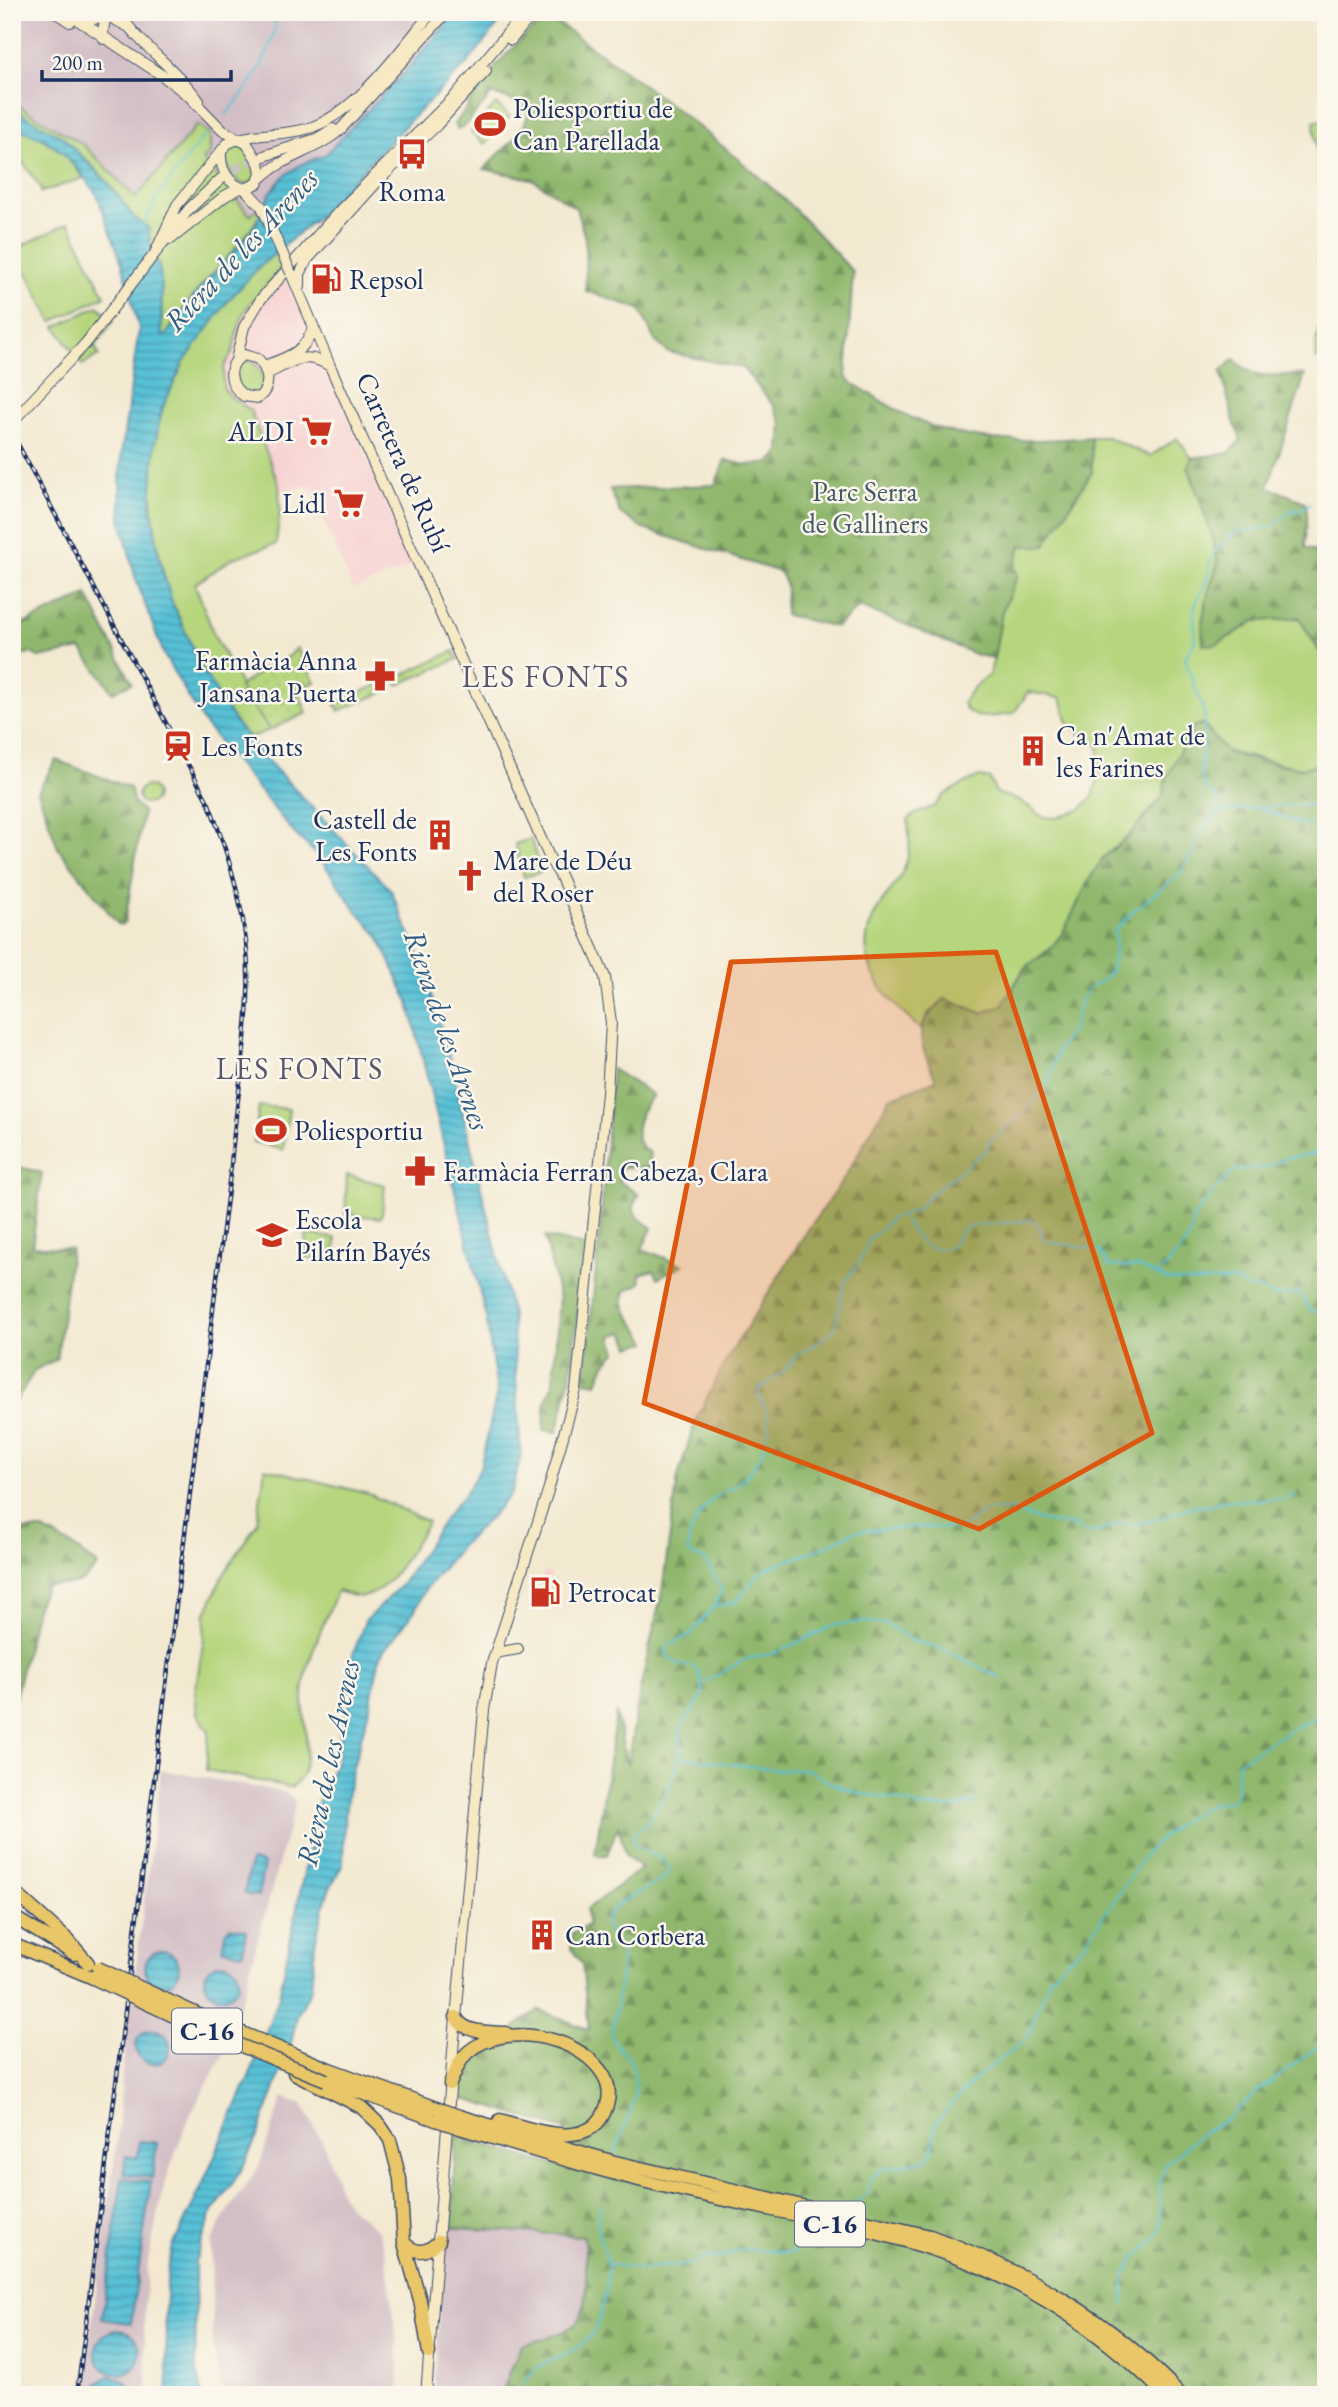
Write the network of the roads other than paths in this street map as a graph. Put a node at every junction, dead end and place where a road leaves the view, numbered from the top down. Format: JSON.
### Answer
{"nodes":[{"id":1,"x":55,"y":12,"type":"edge"},
{"id":2,"x":66,"y":12,"type":"edge"},
{"id":3,"x":118,"y":12,"type":"edge"},
{"id":4,"x":432,"y":12,"type":"edge"},
{"id":5,"x":447,"y":12,"type":"edge"},
{"id":6,"x":531,"y":13,"type":"edge"},
{"id":7,"x":106,"y":14,"type":"edge"},
{"id":8,"x":82,"y":23,"type":"junction"},
{"id":9,"x":127,"y":26,"type":"junction"},
{"id":10,"x":103,"y":37,"type":"junction"},
{"id":11,"x":131,"y":62,"type":"junction"},
{"id":12,"x":371,"y":90,"type":"junction"},
{"id":13,"x":447,"y":103,"type":"junction"},
{"id":14,"x":209,"y":116,"type":"junction"},
{"id":15,"x":443,"y":119,"type":"junction"},
{"id":16,"x":237,"y":140,"type":"junction"},
{"id":17,"x":221,"y":151,"type":"junction"},
{"id":18,"x":264,"y":156,"type":"tunnel mouth"},
{"id":19,"x":221,"y":179,"type":"tunnel mouth"},
{"id":20,"x":379,"y":180,"type":"junction"},
{"id":21,"x":259,"y":181,"type":"junction"},
{"id":22,"x":242,"y":188,"type":"junction"},
{"id":23,"x":262,"y":207,"type":"junction"},
{"id":24,"x":334,"y":219,"type":"junction"},
{"id":25,"x":172,"y":229,"type":"junction"},
{"id":26,"x":301,"y":296,"type":"junction"},
{"id":27,"x":312,"y":323,"type":"junction"},
{"id":28,"x":242,"y":337,"type":"junction"},
{"id":29,"x":325,"y":341,"type":"junction"},
{"id":30,"x":252,"y":356,"type":"junction"},
{"id":31,"x":236,"y":360,"type":"junction"},
{"id":32,"x":330,"y":366,"type":"junction"},
{"id":33,"x":265,"y":370,"type":"junction"},
{"id":34,"x":12,"y":422,"type":"edge"},
{"id":35,"x":458,"y":646,"type":"junction"},
{"id":36,"x":502,"y":1634,"type":"junction"},
{"id":37,"x":495,"y":1653,"type":"junction"},
{"id":38,"x":12,"y":1890,"type":"edge"},
{"id":39,"x":12,"y":1916,"type":"edge"},
{"id":40,"x":13,"y":1945,"type":"edge"},
{"id":41,"x":92,"y":1969,"type":"junction"},
{"id":42,"x":456,"y":2017,"type":"junction"},
{"id":43,"x":528,"y":2036,"type":"junction"},
{"id":44,"x":324,"y":2078,"type":"junction"},
{"id":45,"x":450,"y":2084,"type":"junction"},
{"id":46,"x":436,"y":2110,"type":"junction"},
{"id":47,"x":461,"y":2118,"type":"junction"},
{"id":48,"x":439,"y":2241,"type":"junction"},
{"id":49,"x":404,"y":2243,"type":"junction"},
{"id":50,"x":429,"y":2353,"type":"junction"},
{"id":51,"x":426,"y":2395,"type":"edge"},
{"id":52,"x":1165,"y":2395,"type":"edge"},
{"id":53,"x":1181,"y":2395,"type":"edge"}],
"edges":[{"from":1,"to":11,"type":"main road"},
{"from":2,"to":8,"type":"main road"},
{"from":3,"to":9,"type":"main road"},
{"from":4,"to":12,"type":"main road"},
{"from":5,"to":12,"type":"main road"},
{"from":6,"to":13,"type":"main road"},
{"from":6,"to":15,"type":"main road"},
{"from":7,"to":8,"type":"main road"},
{"from":7,"to":9,"type":"main road"},
{"from":7,"to":10,"type":"main road"},
{"from":8,"to":10,"type":"main road"},
{"from":9,"to":14,"type":"main road"},
{"from":10,"to":11,"type":"main road"},
{"from":10,"to":14,"type":"main road"},
{"from":11,"to":17,"type":"main road"},
{"from":12,"to":16,"type":"main road"},
{"from":12,"to":18,"type":"main road"},
{"from":12,"to":21,"type":"main road"},
{"from":13,"to":15,"type":"main road"},
{"from":13,"to":24,"type":"main road"},
{"from":14,"to":16,"type":"main road"},
{"from":15,"to":20,"type":"main road"},
{"from":16,"to":17,"type":"main road"},
{"from":16,"to":21,"type":"main road"},
{"from":17,"to":22,"type":"main road"},
{"from":17,"to":25,"type":"main road"},
{"from":19,"to":25,"type":"main road"},
{"from":20,"to":24,"type":"main road"},
{"from":20,"to":26,"type":"main road"},
{"from":21,"to":22,"type":"main road"},
{"from":21,"to":23,"type":"main road"},
{"from":22,"to":23,"type":"main road"},
{"from":22,"to":25,"type":"main road"},
{"from":23,"to":26,"type":"main road","name":"Carretera de Rubí","bridge":true},
{"from":24,"to":28,"type":"main road"},
{"from":25,"to":34,"type":"main road"},
{"from":26,"to":27,"type":"main road","name":"Carretera de Rubí"},
{"from":26,"to":29,"type":"main road","name":"Carretera de Rubí"},
{"from":27,"to":29,"type":"main road"},
{"from":27,"to":32,"type":"main road","name":"Carretera de Rubí"},
{"from":27,"to":33,"type":"main road"},
{"from":28,"to":30,"type":"main road"},
{"from":28,"to":31,"type":"main road"},
{"from":29,"to":35,"type":"main road","name":"Carretera de Rubí"},
{"from":30,"to":31,"type":"main road"},
{"from":30,"to":33,"type":"main road"},
{"from":31,"to":33,"type":"main road"},
{"from":32,"to":33,"type":"main road"},
{"from":32,"to":35,"type":"main road","name":"Carretera de Rubí"},
{"from":35,"to":36,"type":"main road"},
{"from":36,"to":37,"type":"main road"},
{"from":36,"to":37,"type":"main road"},
{"from":37,"to":42,"type":"main road"},
{"from":38,"to":41,"type":"highway","number":"C-16"},
{"from":39,"to":41,"type":"highway","number":"C-16"},
{"from":40,"to":41,"type":"highway","number":"C-16"},
{"from":41,"to":44,"type":"highway","number":"C-16","bridge":true},
{"from":41,"to":44,"type":"highway","number":"C-16","bridge":true},
{"from":42,"to":43,"type":"highway"},
{"from":42,"to":45,"type":"main road"},
{"from":43,"to":45,"type":"highway"},
{"from":43,"to":47,"type":"highway"},
{"from":44,"to":46,"type":"highway","number":"C-16"},
{"from":44,"to":46,"type":"highway","number":"C-16"},
{"from":44,"to":49,"type":"highway"},
{"from":45,"to":48,"type":"main road"},
{"from":46,"to":47,"type":"highway","number":"C-16","bridge":true},
{"from":46,"to":47,"type":"highway"},
{"from":47,"to":52,"type":"highway","number":"C-16"},
{"from":47,"to":53,"type":"highway","number":"C-16"},
{"from":48,"to":49,"type":"highway"},
{"from":48,"to":50,"type":"main road"},
{"from":49,"to":50,"type":"highway"},
{"from":50,"to":51,"type":"main road"}]}
